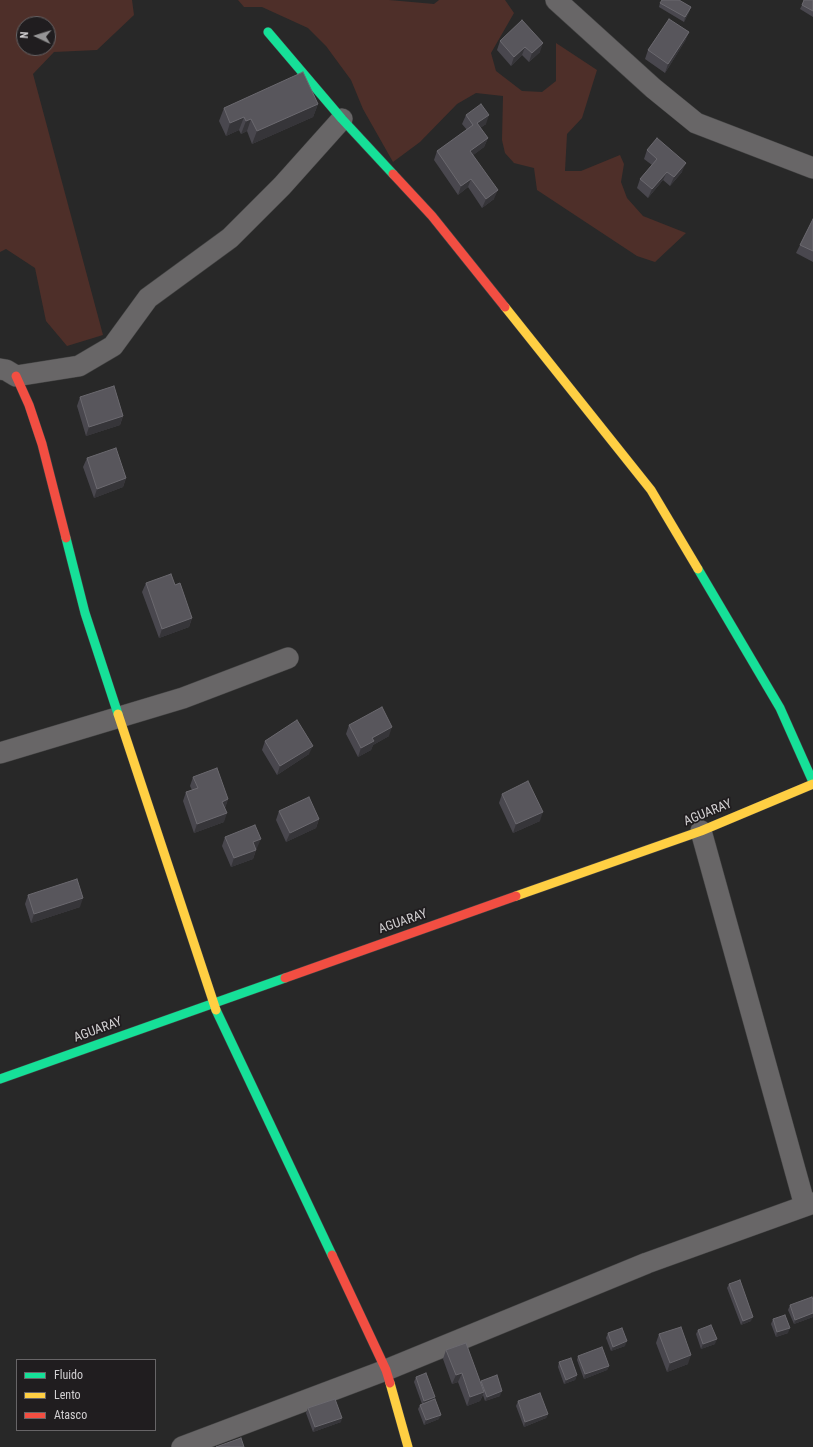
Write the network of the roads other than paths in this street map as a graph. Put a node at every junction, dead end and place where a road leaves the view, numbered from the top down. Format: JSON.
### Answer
{"nodes":[{"id":1,"x":556,"y":0,"type":"edge"},
{"id":2,"x":268,"y":32,"type":"dead end"},
{"id":3,"x":342,"y":119,"type":"junction"},
{"id":4,"x":813,"y":168,"type":"edge"},
{"id":5,"x":8,"y":372,"type":"edge"},
{"id":6,"x":288,"y":658,"type":"dead end"},
{"id":7,"x":119,"y":717,"type":"junction"},
{"id":8,"x":0,"y":753,"type":"edge"},
{"id":9,"x":813,"y":783,"type":"edge"},
{"id":10,"x":701,"y":831,"type":"junction"},
{"id":11,"x":213,"y":1003,"type":"junction"},
{"id":12,"x":0,"y":1079,"type":"edge"},
{"id":13,"x":809,"y":1205,"type":"edge"},
{"id":14,"x":386,"y":1370,"type":"junction"},
{"id":15,"x":182,"y":1447,"type":"edge"},
{"id":16,"x":408,"y":1447,"type":"edge"}],
"edges":[{"from":1,"to":4,"type":"street"},
{"from":2,"to":3,"type":"street"},
{"from":3,"to":5,"type":"street"},
{"from":3,"to":9,"type":"street"},
{"from":5,"to":7,"type":"street"},
{"from":6,"to":7,"type":"street"},
{"from":7,"to":8,"type":"street"},
{"from":7,"to":11,"type":"street"},
{"from":9,"to":10,"type":"street","name":"AGUARAY"},
{"from":10,"to":11,"type":"street","name":"AGUARAY"},
{"from":10,"to":13,"type":"street"},
{"from":11,"to":12,"type":"street","name":"AGUARAY"},
{"from":11,"to":14,"type":"street"},
{"from":13,"to":14,"type":"street"},
{"from":14,"to":15,"type":"street"},
{"from":14,"to":16,"type":"street"}]}
